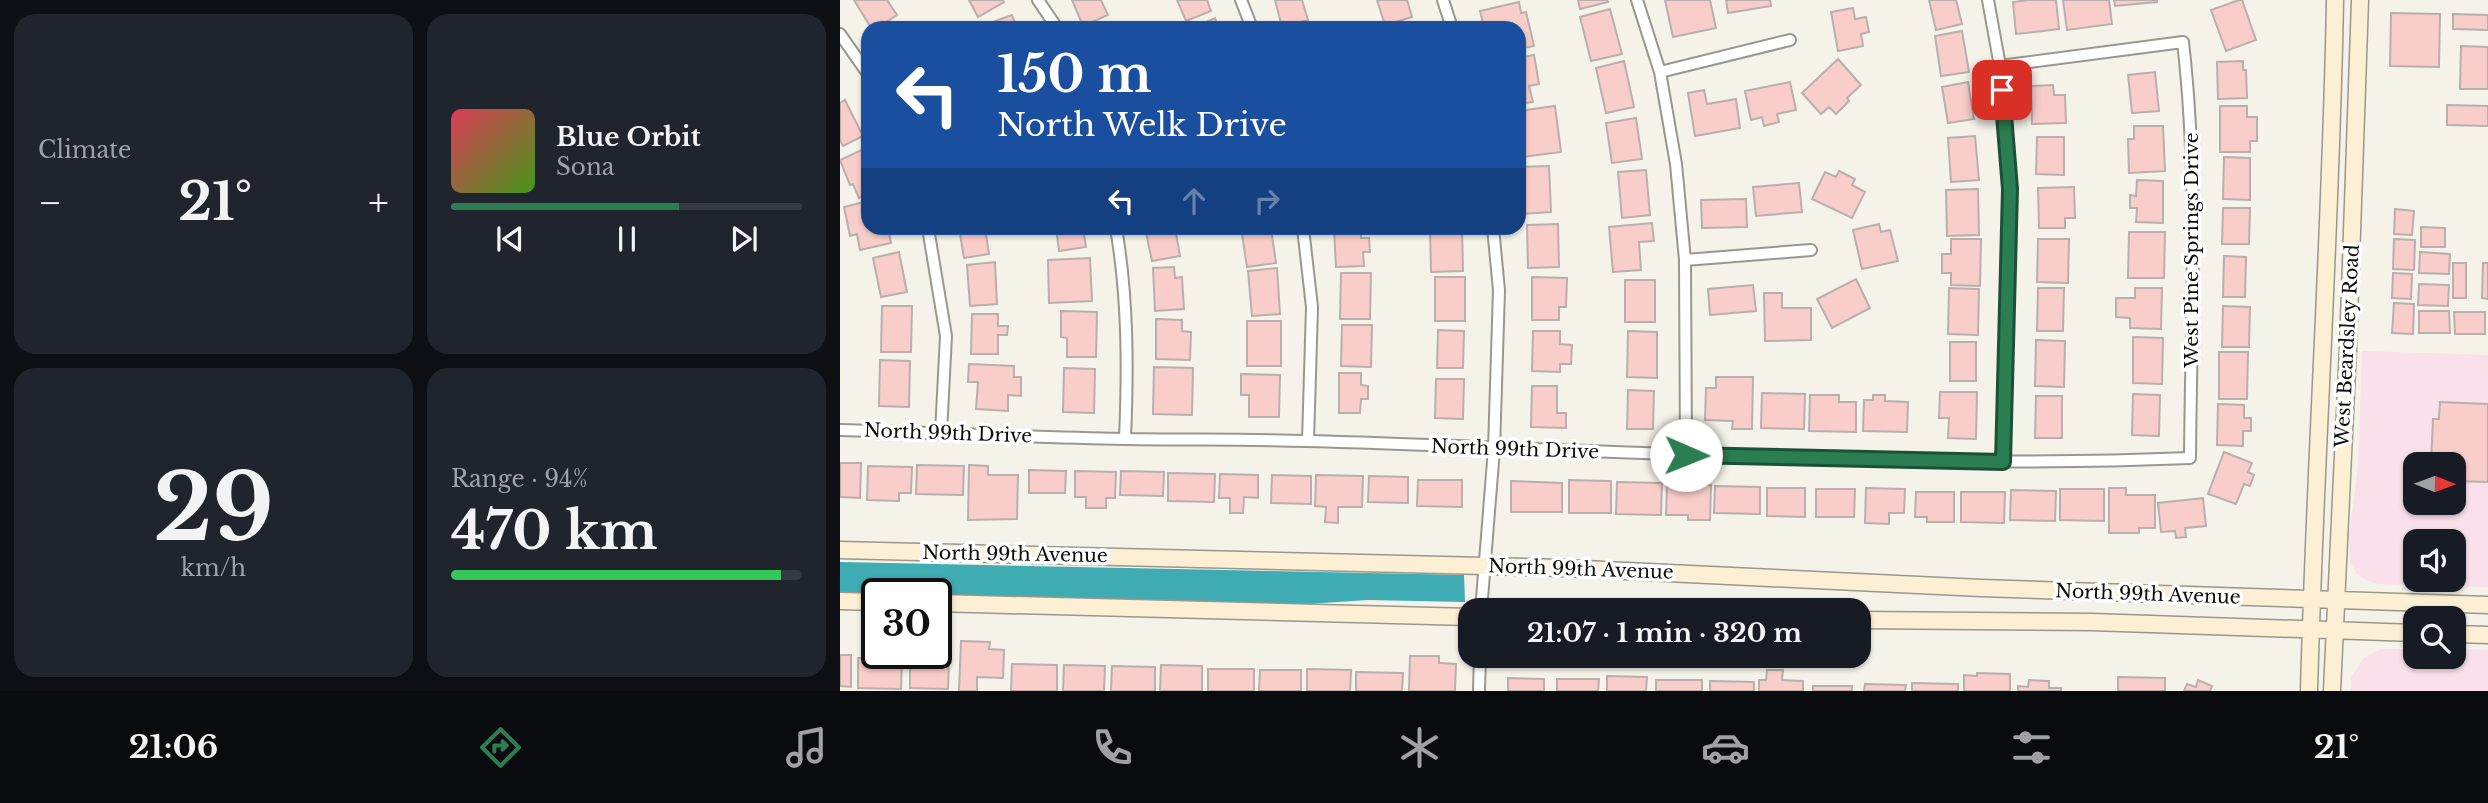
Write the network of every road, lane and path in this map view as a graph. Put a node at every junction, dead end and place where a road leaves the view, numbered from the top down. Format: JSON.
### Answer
{"nodes":[{"id":1,"x":1038,"y":0,"type":"edge"},
{"id":2,"x":1241,"y":0,"type":"edge"},
{"id":3,"x":1443,"y":0,"type":"edge"},
{"id":4,"x":1637,"y":0,"type":"edge"},
{"id":5,"x":1988,"y":0,"type":"edge"},
{"id":6,"x":2335,"y":0,"type":"edge"},
{"id":7,"x":2360,"y":0,"type":"edge"},
{"id":8,"x":1052,"y":21,"type":"edge"},
{"id":9,"x":1249,"y":21,"type":"edge"},
{"id":10,"x":1450,"y":21,"type":"edge"},
{"id":11,"x":840,"y":34,"type":"edge"},
{"id":12,"x":1790,"y":40,"type":"dead end"},
{"id":13,"x":861,"y":64,"type":"edge"},
{"id":14,"x":2000,"y":66,"type":"junction"},
{"id":15,"x":1660,"y":72,"type":"junction"},
{"id":16,"x":2332,"y":139,"type":"junction"},
{"id":17,"x":2356,"y":139,"type":"junction"},
{"id":18,"x":929,"y":235,"type":"edge"},
{"id":19,"x":1117,"y":235,"type":"edge"},
{"id":20,"x":1304,"y":235,"type":"edge"},
{"id":21,"x":1494,"y":235,"type":"edge"},
{"id":22,"x":1811,"y":250,"type":"dead end"},
{"id":23,"x":1685,"y":260,"type":"junction"},
{"id":24,"x":840,"y":430,"type":"edge"},
{"id":25,"x":941,"y":433,"type":"junction"},
{"id":26,"x":1125,"y":439,"type":"junction"},
{"id":27,"x":1308,"y":441,"type":"junction"},
{"id":28,"x":1494,"y":449,"type":"junction"},
{"id":29,"x":1686,"y":455,"type":"junction"},
{"id":30,"x":2190,"y":458,"type":"joint"},
{"id":31,"x":2003,"y":462,"type":"junction"},
{"id":32,"x":840,"y":550,"type":"edge"},
{"id":33,"x":1486,"y":565,"type":"junction"},
{"id":34,"x":1482,"y":598,"type":"edge"},
{"id":35,"x":2324,"y":600,"type":"junction"},
{"id":36,"x":840,"y":601,"type":"edge"},
{"id":37,"x":861,"y":602,"type":"edge"},
{"id":38,"x":952,"y":603,"type":"edge"},
{"id":39,"x":2488,"y":605,"type":"edge"},
{"id":40,"x":1458,"y":617,"type":"edge"},
{"id":41,"x":1871,"y":620,"type":"edge"},
{"id":42,"x":2322,"y":630,"type":"junction"},
{"id":43,"x":2403,"y":633,"type":"edge"},
{"id":44,"x":2466,"y":634,"type":"edge"},
{"id":45,"x":2488,"y":635,"type":"edge"},
{"id":46,"x":1480,"y":668,"type":"edge"},
{"id":47,"x":1479,"y":691,"type":"edge"},
{"id":48,"x":2309,"y":691,"type":"edge"},
{"id":49,"x":2332,"y":691,"type":"edge"}],
"edges":[{"from":1,"to":8,"type":"street"},
{"from":2,"to":9,"type":"street"},
{"from":3,"to":10,"type":"street"},
{"from":4,"to":15,"type":"street"},
{"from":5,"to":14,"type":"street"},
{"from":6,"to":16,"type":"main road","name":"West Beardsley Road"},
{"from":7,"to":17,"type":"main road","name":"West Beardsley Road"},
{"from":11,"to":13,"type":"street"},
{"from":12,"to":15,"type":"street"},
{"from":14,"to":30,"type":"street","name":"West Pine Springs Drive"},
{"from":14,"to":31,"type":"street"},
{"from":15,"to":23,"type":"street"},
{"from":16,"to":17,"type":"main road"},
{"from":16,"to":35,"type":"main road","name":"West Beardsley Road"},
{"from":17,"to":35,"type":"main road","name":"West Beardsley Road"},
{"from":18,"to":25,"type":"street"},
{"from":19,"to":26,"type":"street"},
{"from":20,"to":27,"type":"street"},
{"from":21,"to":28,"type":"street"},
{"from":22,"to":23,"type":"street"},
{"from":23,"to":29,"type":"street"},
{"from":24,"to":25,"type":"street","name":"North 99th Drive"},
{"from":25,"to":26,"type":"street","name":"North 99th Drive"},
{"from":26,"to":27,"type":"street","name":"North 99th Drive"},
{"from":27,"to":28,"type":"street","name":"North 99th Drive"},
{"from":28,"to":29,"type":"street","name":"North 99th Drive"},
{"from":28,"to":33,"type":"street"},
{"from":29,"to":31,"type":"street","name":"North 99th Drive"},
{"from":30,"to":31,"type":"street","name":"North 99th Drive"},
{"from":32,"to":33,"type":"main road","name":"North 99th Avenue"},
{"from":33,"to":34,"type":"street"},
{"from":33,"to":35,"type":"main road","name":"North 99th Avenue"},
{"from":35,"to":39,"type":"main road","name":"North 99th Avenue"},
{"from":35,"to":42,"type":"main road","name":"West Beardsley Road"},
{"from":35,"to":42,"type":"main road","name":"West Beardsley Road"},
{"from":36,"to":37,"type":"main road"},
{"from":38,"to":40,"type":"main road"},
{"from":41,"to":42,"type":"main road","name":"North 99th Avenue"},
{"from":42,"to":43,"type":"main road","name":"North 99th Avenue"},
{"from":42,"to":48,"type":"main road","name":"West Beardsley Road"},
{"from":42,"to":49,"type":"main road","name":"West Beardsley Road"},
{"from":44,"to":45,"type":"main road"},
{"from":46,"to":47,"type":"street"}]}
